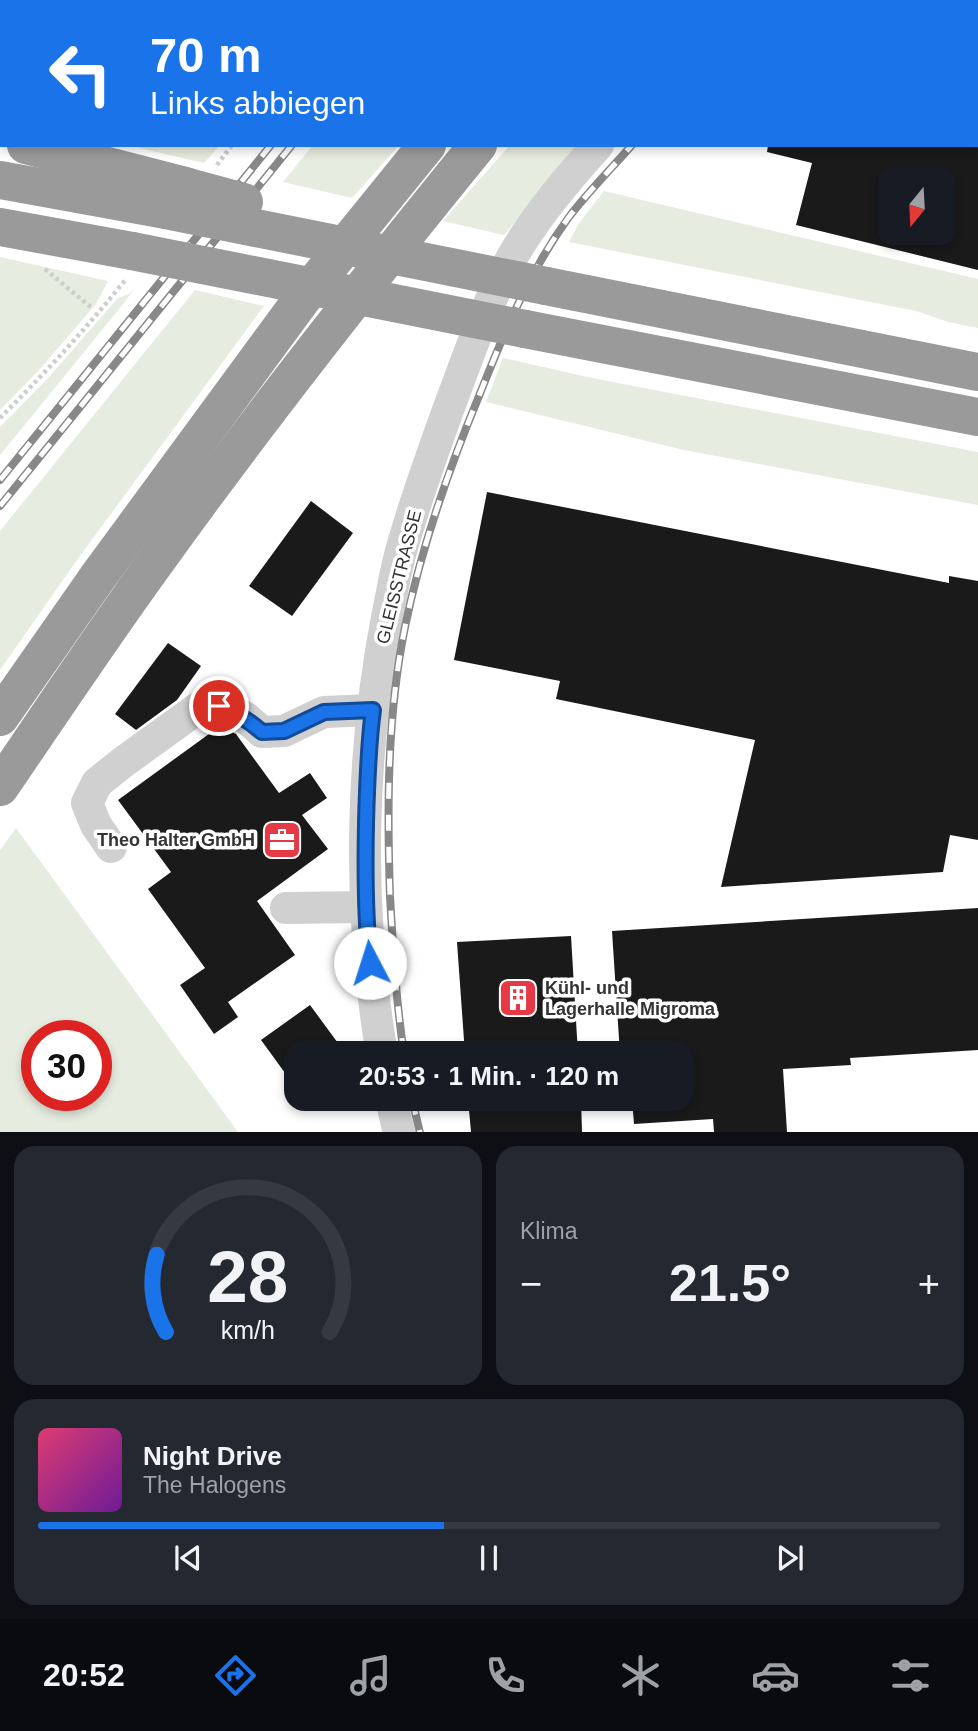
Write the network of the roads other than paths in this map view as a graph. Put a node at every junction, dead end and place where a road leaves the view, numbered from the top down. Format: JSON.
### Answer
{"nodes":[{"id":1,"x":34,"y":147,"type":"edge"},
{"id":2,"x":425,"y":147,"type":"edge"},
{"id":3,"x":476,"y":147,"type":"edge"},
{"id":4,"x":596,"y":147,"type":"edge"},
{"id":5,"x":0,"y":180,"type":"edge"},
{"id":6,"x":189,"y":187,"type":"junction"},
{"id":7,"x":0,"y":227,"type":"edge"},
{"id":8,"x":978,"y":372,"type":"edge"},
{"id":9,"x":978,"y":417,"type":"edge"},
{"id":10,"x":373,"y":710,"type":"junction"},
{"id":11,"x":0,"y":717,"type":"edge"},
{"id":12,"x":0,"y":787,"type":"edge"},
{"id":13,"x":111,"y":847,"type":"dead end"},
{"id":14,"x":366,"y":907,"type":"junction"},
{"id":15,"x":286,"y":908,"type":"dead end"},
{"id":16,"x":380,"y":1041,"type":"edge"},
{"id":17,"x":394,"y":1111,"type":"edge"},
{"id":18,"x":398,"y":1132,"type":"edge"}],
"edges":[{"from":1,"to":6,"type":"highway"},
{"from":2,"to":11,"type":"highway"},
{"from":3,"to":12,"type":"highway"},
{"from":4,"to":10,"type":"street","name":"GLEISSTRASSE"},
{"from":5,"to":6,"type":"highway"},
{"from":6,"to":8,"type":"highway","bridge":true},
{"from":7,"to":9,"type":"highway","bridge":true},
{"from":10,"to":13,"type":"street"},
{"from":10,"to":14,"type":"street","name":"GLEISSTRASSE"},
{"from":14,"to":15,"type":"street"},
{"from":14,"to":16,"type":"street","name":"GLEISSTRASSE"},
{"from":17,"to":18,"type":"street"}]}
